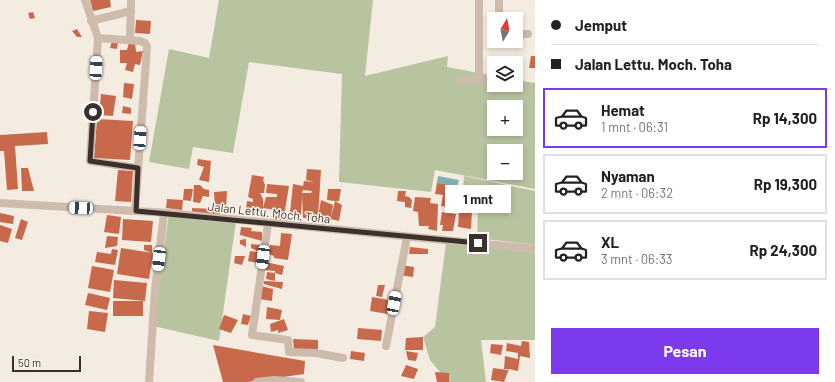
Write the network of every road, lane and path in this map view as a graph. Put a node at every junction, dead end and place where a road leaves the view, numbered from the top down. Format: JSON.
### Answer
{"nodes":[{"id":1,"x":85,"y":0,"type":"edge"},
{"id":2,"x":131,"y":0,"type":"edge"},
{"id":3,"x":479,"y":0,"type":"edge"},
{"id":4,"x":499,"y":0,"type":"edge"},
{"id":5,"x":131,"y":11,"type":"junction"},
{"id":6,"x":499,"y":12,"type":"edge"},
{"id":7,"x":92,"y":21,"type":"junction"},
{"id":8,"x":523,"y":34,"type":"edge"},
{"id":9,"x":528,"y":34,"type":"dead end"},
{"id":10,"x":98,"y":38,"type":"junction"},
{"id":11,"x":130,"y":39,"type":"junction"},
{"id":12,"x":478,"y":79,"type":"junction"},
{"id":13,"x":487,"y":79,"type":"edge"},
{"id":14,"x":460,"y":80,"type":"dead end"},
{"id":15,"x":138,"y":168,"type":"junction"},
{"id":16,"x":0,"y":203,"type":"edge"},
{"id":17,"x":136,"y":211,"type":"junction"},
{"id":18,"x":164,"y":213,"type":"junction"},
{"id":19,"x":268,"y":224,"type":"junction"},
{"id":20,"x":407,"y":237,"type":"junction"},
{"id":21,"x":535,"y":249,"type":"edge"},
{"id":22,"x":386,"y":346,"type":"dead end"},
{"id":23,"x":343,"y":358,"type":"dead end"},
{"id":24,"x":149,"y":382,"type":"edge"},
{"id":25,"x":257,"y":382,"type":"edge"},
{"id":26,"x":301,"y":382,"type":"edge"}],
"edges":[{"from":1,"to":7,"type":"street"},
{"from":2,"to":5,"type":"street"},
{"from":3,"to":12,"type":"street"},
{"from":4,"to":6,"type":"street"},
{"from":5,"to":7,"type":"street"},
{"from":5,"to":11,"type":"street"},
{"from":7,"to":10,"type":"street"},
{"from":8,"to":9,"type":"street"},
{"from":10,"to":11,"type":"street"},
{"from":10,"to":15,"type":"street"},
{"from":11,"to":15,"type":"street"},
{"from":12,"to":13,"type":"street"},
{"from":12,"to":14,"type":"street"},
{"from":15,"to":17,"type":"street"},
{"from":16,"to":17,"type":"street","name":"Jalan Lettu. Moch. Toha"},
{"from":17,"to":18,"type":"street","name":"Jalan Lettu. Moch. Toha"},
{"from":18,"to":19,"type":"street","name":"Jalan Lettu. Moch. Toha"},
{"from":18,"to":24,"type":"street"},
{"from":19,"to":20,"type":"street","name":"Jalan Lettu. Moch. Toha"},
{"from":19,"to":23,"type":"street"},
{"from":20,"to":21,"type":"street","name":"Jalan Lettu. Moch. Toha"},
{"from":20,"to":22,"type":"street"},
{"from":25,"to":26,"type":"street"}]}
